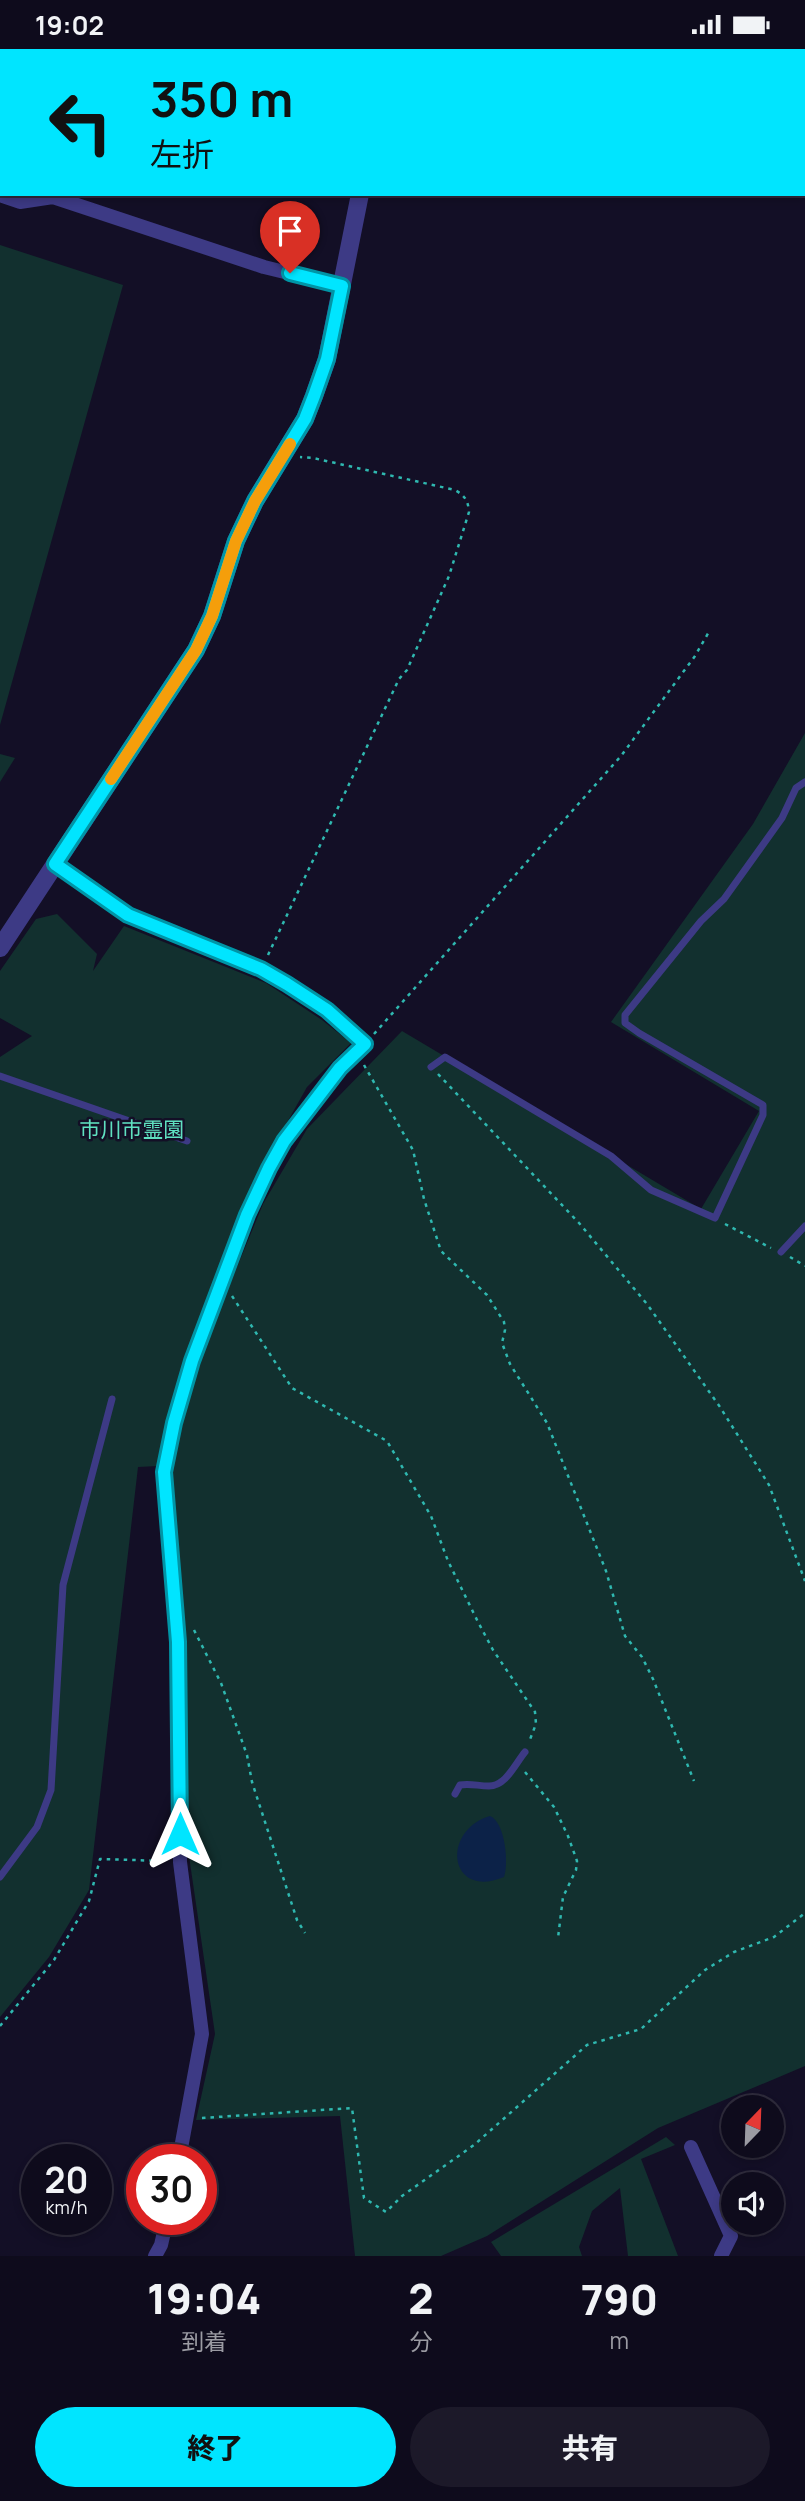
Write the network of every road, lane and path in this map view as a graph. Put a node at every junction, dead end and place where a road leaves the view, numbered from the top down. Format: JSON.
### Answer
{"nodes":[{"id":1,"x":3,"y":196,"type":"edge"},
{"id":2,"x":360,"y":196,"type":"edge"},
{"id":3,"x":342,"y":286,"type":"junction"},
{"id":4,"x":282,"y":456,"type":"junction"},
{"id":5,"x":710,"y":630,"type":"dead end"},
{"id":6,"x":805,"y":782,"type":"edge"},
{"id":7,"x":55,"y":864,"type":"junction"},
{"id":8,"x":0,"y":948,"type":"edge"},
{"id":9,"x":261,"y":969,"type":"junction"},
{"id":10,"x":361,"y":1048,"type":"junction"},
{"id":11,"x":431,"y":1067,"type":"joint"},
{"id":12,"x":0,"y":1076,"type":"edge"},
{"id":13,"x":187,"y":1141,"type":"dead end"},
{"id":14,"x":715,"y":1218,"type":"junction"},
{"id":15,"x":805,"y":1226,"type":"edge"},
{"id":16,"x":781,"y":1252,"type":"junction"},
{"id":17,"x":805,"y":1266,"type":"edge"},
{"id":18,"x":222,"y":1281,"type":"junction"},
{"id":19,"x":112,"y":1399,"type":"dead end"},
{"id":20,"x":805,"y":1581,"type":"edge"},
{"id":21,"x":191,"y":1624,"type":"dead end"},
{"id":22,"x":525,"y":1752,"type":"junction"},
{"id":23,"x":694,"y":1781,"type":"dead end"},
{"id":24,"x":455,"y":1794,"type":"dead end"},
{"id":25,"x":171,"y":1861,"type":"dead end"},
{"id":26,"x":0,"y":1877,"type":"edge"},
{"id":27,"x":805,"y":1913,"type":"edge"},
{"id":28,"x":305,"y":1933,"type":"dead end"},
{"id":29,"x":558,"y":1938,"type":"dead end"},
{"id":30,"x":0,"y":2026,"type":"edge"},
{"id":31,"x":188,"y":2119,"type":"junction"},
{"id":32,"x":182,"y":2144,"type":"edge"},
{"id":33,"x":691,"y":2147,"type":"dead end"},
{"id":34,"x":163,"y":2235,"type":"edge"},
{"id":35,"x":155,"y":2256,"type":"edge"},
{"id":36,"x":721,"y":2256,"type":"edge"}],
"edges":[{"from":1,"to":3,"type":"street"},
{"from":2,"to":3,"type":"street"},
{"from":3,"to":4,"type":"street"},
{"from":4,"to":7,"type":"street"},
{"from":4,"to":9,"type":"path"},
{"from":5,"to":10,"type":"path"},
{"from":6,"to":14,"type":"lane"},
{"from":7,"to":8,"type":"street"},
{"from":7,"to":9,"type":"street"},
{"from":9,"to":10,"type":"street"},
{"from":10,"to":18,"type":"street"},
{"from":10,"to":23,"type":"path"},
{"from":11,"to":14,"type":"lane"},
{"from":11,"to":20,"type":"path"},
{"from":12,"to":13,"type":"lane"},
{"from":14,"to":16,"type":"path"},
{"from":15,"to":16,"type":"lane"},
{"from":16,"to":17,"type":"path"},
{"from":18,"to":22,"type":"path"},
{"from":18,"to":31,"type":"street"},
{"from":19,"to":26,"type":"lane"},
{"from":21,"to":28,"type":"path"},
{"from":22,"to":24,"type":"lane"},
{"from":22,"to":29,"type":"path"},
{"from":25,"to":30,"type":"path"},
{"from":27,"to":31,"type":"path"},
{"from":31,"to":32,"type":"street"},
{"from":33,"to":36,"type":"street"},
{"from":34,"to":35,"type":"street"}]}
